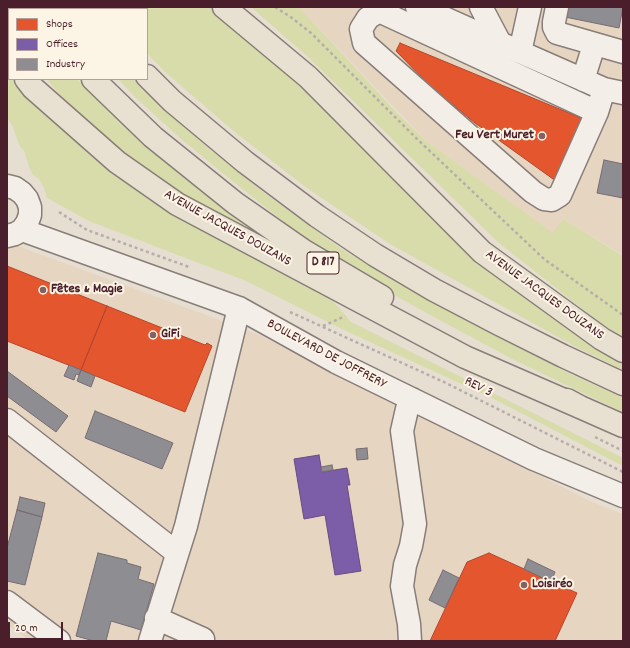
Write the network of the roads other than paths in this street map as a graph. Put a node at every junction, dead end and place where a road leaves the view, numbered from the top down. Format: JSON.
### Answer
{"nodes":[{"id":1,"x":224,"y":7,"type":"edge"},
{"id":2,"x":416,"y":7,"type":"edge"},
{"id":3,"x":481,"y":7,"type":"edge"},
{"id":4,"x":530,"y":7,"type":"edge"},
{"id":5,"x":557,"y":7,"type":"edge"},
{"id":6,"x":500,"y":43,"type":"junction"},
{"id":7,"x":594,"y":45,"type":"junction"},
{"id":8,"x":520,"y":52,"type":"junction"},
{"id":9,"x":623,"y":52,"type":"edge"},
{"id":10,"x":148,"y":77,"type":"edge"},
{"id":11,"x":27,"y":80,"type":"edge"},
{"id":12,"x":94,"y":80,"type":"edge"},
{"id":13,"x":583,"y":80,"type":"junction"},
{"id":14,"x":614,"y":91,"type":"edge"},
{"id":15,"x":596,"y":112,"type":"junction"},
{"id":16,"x":8,"y":181,"type":"edge"},
{"id":17,"x":15,"y":233,"type":"edge"},
{"id":18,"x":239,"y":308,"type":"junction"},
{"id":19,"x":623,"y":351,"type":"edge"},
{"id":20,"x":623,"y":384,"type":"edge"},
{"id":21,"x":412,"y":399,"type":"junction"},
{"id":22,"x":580,"y":407,"type":"junction"},
{"id":23,"x":7,"y":420,"type":"edge"},
{"id":24,"x":623,"y":426,"type":"edge"},
{"id":25,"x":623,"y":496,"type":"edge"},
{"id":26,"x":177,"y":553,"type":"junction"},
{"id":27,"x":7,"y":602,"type":"edge"},
{"id":28,"x":156,"y":618,"type":"junction"},
{"id":29,"x":59,"y":641,"type":"edge"},
{"id":30,"x":150,"y":641,"type":"edge"},
{"id":31,"x":202,"y":641,"type":"edge"},
{"id":32,"x":410,"y":641,"type":"edge"}],
"edges":[{"from":1,"to":19,"type":"main road","name":"AVENUE JACQUES DOUZANS"},
{"from":2,"to":6,"type":"street"},
{"from":3,"to":6,"type":"street"},
{"from":4,"to":8,"type":"street"},
{"from":5,"to":7,"type":"street"},
{"from":6,"to":8,"type":"street"},
{"from":7,"to":9,"type":"street"},
{"from":7,"to":13,"type":"street"},
{"from":8,"to":13,"type":"street"},
{"from":10,"to":20,"type":"main road","number":"D 817"},
{"from":11,"to":22,"type":"main road","name":"AVENUE JACQUES DOUZANS"},
{"from":12,"to":22,"type":"main road","number":"D 817"},
{"from":13,"to":14,"type":"street"},
{"from":14,"to":15,"type":"street"},
{"from":15,"to":15,"type":"street"},
{"from":16,"to":17,"type":"street"},
{"from":17,"to":18,"type":"street","name":"BOULEVARD DE JOFFRERY"},
{"from":18,"to":21,"type":"street","name":"BOULEVARD DE JOFFRERY"},
{"from":18,"to":26,"type":"street"},
{"from":21,"to":25,"type":"street","name":"BOULEVARD DE JOFFRERY"},
{"from":21,"to":32,"type":"street"},
{"from":22,"to":24,"type":"main road","number":"D 817"},
{"from":23,"to":26,"type":"street"},
{"from":26,"to":28,"type":"street"},
{"from":27,"to":29,"type":"street"},
{"from":28,"to":30,"type":"street"},
{"from":28,"to":31,"type":"street"}]}
